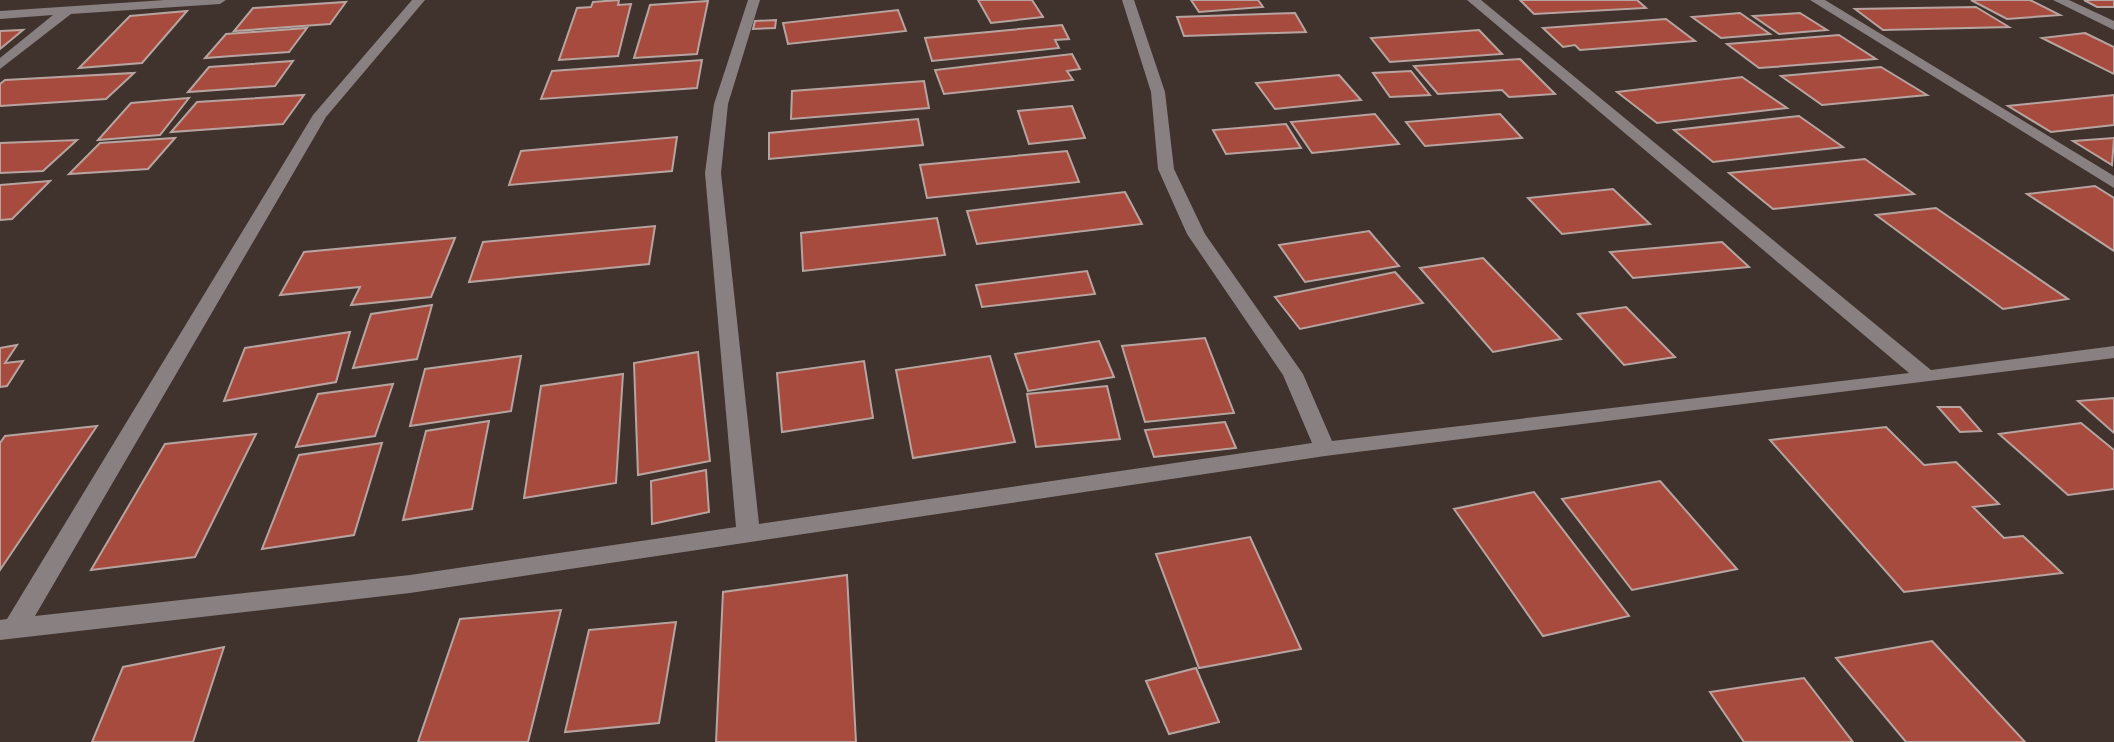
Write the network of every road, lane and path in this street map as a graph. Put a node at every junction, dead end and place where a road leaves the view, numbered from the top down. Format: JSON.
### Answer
{"nodes":[{"id":1,"x":220,"y":0,"type":"edge"},
{"id":2,"x":419,"y":0,"type":"edge"},
{"id":3,"x":754,"y":0,"type":"edge"},
{"id":4,"x":1128,"y":0,"type":"edge"},
{"id":5,"x":1473,"y":0,"type":"edge"},
{"id":6,"x":1816,"y":0,"type":"edge"},
{"id":7,"x":2059,"y":0,"type":"edge"},
{"id":8,"x":69,"y":9,"type":"junction"},
{"id":9,"x":0,"y":15,"type":"edge"},
{"id":10,"x":2114,"y":26,"type":"edge"},
{"id":11,"x":0,"y":65,"type":"edge"},
{"id":12,"x":2114,"y":183,"type":"edge"},
{"id":13,"x":2114,"y":352,"type":"edge"},
{"id":14,"x":1927,"y":377,"type":"junction"},
{"id":15,"x":1325,"y":449,"type":"junction"},
{"id":16,"x":748,"y":534,"type":"junction"},
{"id":17,"x":7,"y":629,"type":"edge"}],
"edges":[{"from":1,"to":8,"type":"street"},
{"from":2,"to":17,"type":"street"},
{"from":3,"to":16,"type":"street"},
{"from":4,"to":15,"type":"street"},
{"from":5,"to":14,"type":"street"},
{"from":6,"to":12,"type":"street"},
{"from":7,"to":10,"type":"street"},
{"from":8,"to":9,"type":"street"},
{"from":8,"to":11,"type":"street"},
{"from":13,"to":14,"type":"street"},
{"from":14,"to":15,"type":"street"},
{"from":15,"to":16,"type":"street"},
{"from":16,"to":17,"type":"street"}]}
